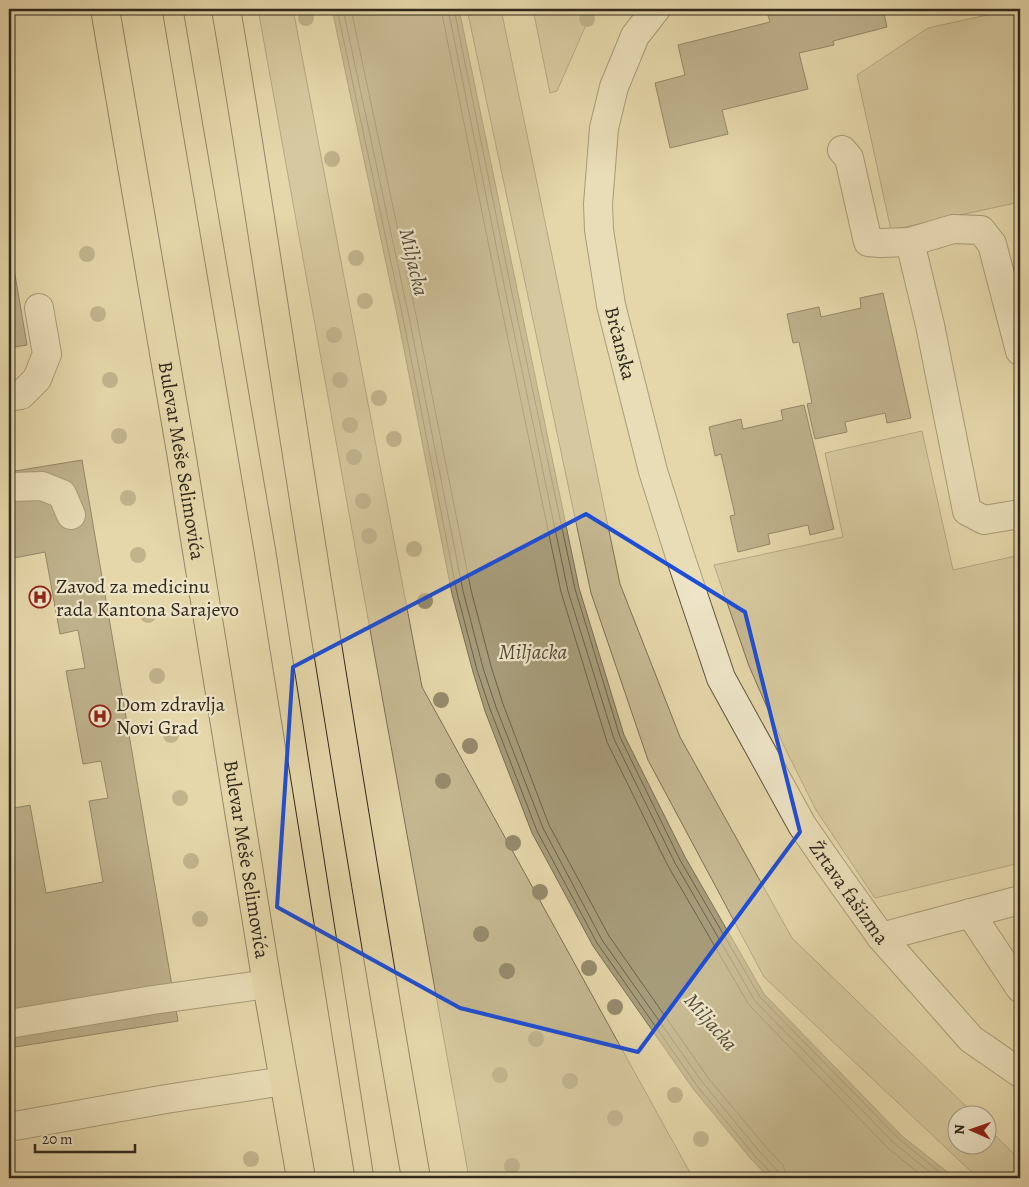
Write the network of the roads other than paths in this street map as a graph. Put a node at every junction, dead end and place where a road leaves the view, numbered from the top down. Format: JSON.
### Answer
{"nodes":[{"id":1,"x":105,"y":9,"type":"edge"},
{"id":2,"x":226,"y":9,"type":"edge"},
{"id":3,"x":656,"y":9,"type":"edge"},
{"id":4,"x":842,"y":150,"type":"dead end"},
{"id":5,"x":910,"y":242,"type":"junction"},
{"id":6,"x":39,"y":308,"type":"dead end"},
{"id":7,"x":1020,"y":351,"type":"edge"},
{"id":8,"x":9,"y":397,"type":"edge"},
{"id":9,"x":9,"y":487,"type":"edge"},
{"id":10,"x":1020,"y":514,"type":"edge"},
{"id":11,"x":71,"y":515,"type":"dead end"},
{"id":12,"x":721,"y":678,"type":"joint"},
{"id":13,"x":1020,"y":900,"type":"edge"},
{"id":14,"x":970,"y":913,"type":"junction"},
{"id":15,"x":881,"y":937,"type":"junction"},
{"id":16,"x":267,"y":984,"type":"junction"},
{"id":17,"x":1020,"y":988,"type":"edge"},
{"id":18,"x":9,"y":1024,"type":"edge"},
{"id":19,"x":1020,"y":1073,"type":"edge"},
{"id":20,"x":284,"y":1081,"type":"junction"},
{"id":21,"x":9,"y":1127,"type":"edge"},
{"id":22,"x":301,"y":1178,"type":"edge"},
{"id":23,"x":416,"y":1178,"type":"edge"}],
"edges":[{"from":1,"to":16,"type":"main road","name":"Bulevar Meše Selimovića"},
{"from":2,"to":23,"type":"main road"},
{"from":3,"to":12,"type":"street","name":"Brčanska"},
{"from":4,"to":5,"type":"street"},
{"from":5,"to":7,"type":"street"},
{"from":5,"to":10,"type":"street"},
{"from":6,"to":8,"type":"street"},
{"from":9,"to":11,"type":"street"},
{"from":12,"to":15,"type":"street","name":"Žrtava fašizma"},
{"from":13,"to":14,"type":"street"},
{"from":14,"to":15,"type":"street"},
{"from":14,"to":17,"type":"street"},
{"from":15,"to":19,"type":"street","name":"Žrtava fašizma"},
{"from":16,"to":18,"type":"street"},
{"from":16,"to":20,"type":"main road","name":"Bulevar Meše Selimovića"},
{"from":20,"to":21,"type":"street"},
{"from":20,"to":22,"type":"main road","name":"Bulevar Meše Selimovića"}]}
